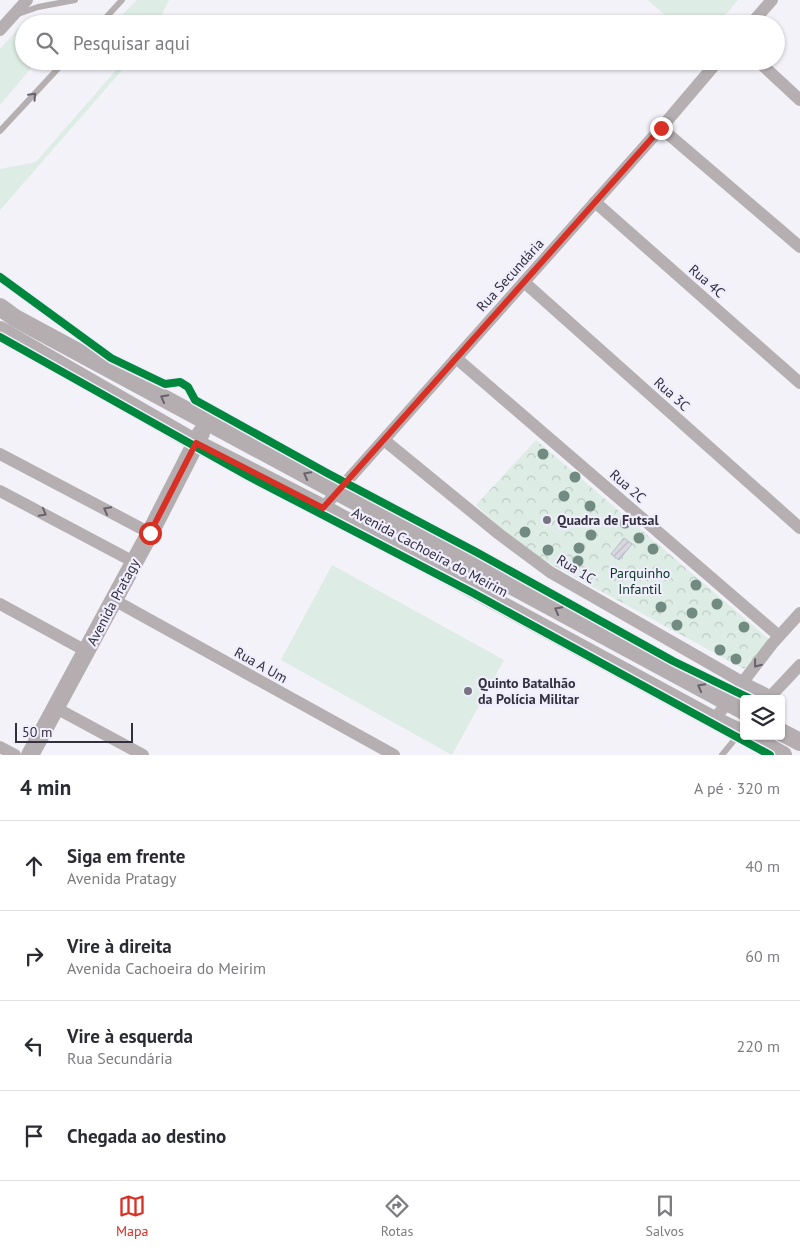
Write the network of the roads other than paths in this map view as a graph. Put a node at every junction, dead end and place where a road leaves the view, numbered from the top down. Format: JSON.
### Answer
{"nodes":[{"id":1,"x":27,"y":0,"type":"edge"},
{"id":2,"x":74,"y":0,"type":"edge"},
{"id":3,"x":122,"y":0,"type":"edge"},
{"id":4,"x":772,"y":0,"type":"edge"},
{"id":5,"x":16,"y":15,"type":"edge"},
{"id":6,"x":108,"y":15,"type":"edge"},
{"id":7,"x":758,"y":15,"type":"edge"},
{"id":8,"x":13,"y":16,"type":"joint"},
{"id":9,"x":0,"y":30,"type":"edge"},
{"id":10,"x":57,"y":70,"type":"edge"},
{"id":11,"x":710,"y":70,"type":"edge"},
{"id":12,"x":768,"y":70,"type":"edge"},
{"id":13,"x":800,"y":100,"type":"edge"},
{"id":14,"x":661,"y":128,"type":"junction"},
{"id":15,"x":0,"y":132,"type":"edge"},
{"id":16,"x":595,"y":202,"type":"junction"},
{"id":17,"x":800,"y":247,"type":"edge"},
{"id":18,"x":524,"y":282,"type":"junction"},
{"id":19,"x":0,"y":307,"type":"edge"},
{"id":20,"x":15,"y":318,"type":"junction"},
{"id":21,"x":2,"y":336,"type":"edge"},
{"id":22,"x":456,"y":358,"type":"junction"},
{"id":23,"x":800,"y":383,"type":"edge"},
{"id":24,"x":207,"y":421,"type":"junction"},
{"id":25,"x":384,"y":440,"type":"junction"},
{"id":26,"x":196,"y":443,"type":"junction"},
{"id":27,"x":0,"y":454,"type":"edge"},
{"id":28,"x":0,"y":490,"type":"edge"},
{"id":29,"x":337,"y":491,"type":"junction"},
{"id":30,"x":323,"y":508,"type":"junction"},
{"id":31,"x":800,"y":528,"type":"edge"},
{"id":32,"x":150,"y":533,"type":"junction"},
{"id":33,"x":134,"y":562,"type":"junction"},
{"id":34,"x":114,"y":600,"type":"junction"},
{"id":35,"x":0,"y":604,"type":"edge"},
{"id":36,"x":800,"y":613,"type":"edge"},
{"id":37,"x":779,"y":636,"type":"junction"},
{"id":38,"x":86,"y":651,"type":"junction"},
{"id":39,"x":798,"y":670,"type":"edge"},
{"id":40,"x":742,"y":682,"type":"junction"},
{"id":41,"x":764,"y":695,"type":"edge"},
{"id":42,"x":772,"y":695,"type":"edge"},
{"id":43,"x":728,"y":702,"type":"junction"},
{"id":44,"x":56,"y":708,"type":"junction"},
{"id":45,"x":740,"y":709,"type":"edge"},
{"id":46,"x":714,"y":720,"type":"junction"},
{"id":47,"x":740,"y":731,"type":"edge"},
{"id":48,"x":785,"y":734,"type":"edge"},
{"id":49,"x":740,"y":737,"type":"edge"},
{"id":50,"x":756,"y":740,"type":"edge"},
{"id":51,"x":800,"y":742,"type":"edge"},
{"id":52,"x":0,"y":747,"type":"edge"},
{"id":53,"x":15,"y":755,"type":"edge"},
{"id":54,"x":30,"y":755,"type":"edge"},
{"id":55,"x":143,"y":755,"type":"edge"},
{"id":56,"x":394,"y":755,"type":"edge"},
{"id":57,"x":722,"y":755,"type":"edge"},
{"id":58,"x":783,"y":755,"type":"edge"}],
"edges":[{"from":1,"to":8,"type":"street"},
{"from":2,"to":5,"type":"lane"},
{"from":3,"to":6,"type":"lane"},
{"from":4,"to":7,"type":"street"},
{"from":8,"to":9,"type":"street"},
{"from":15,"to":10,"type":"lane","one_way":true},
{"from":11,"to":14,"type":"street","name":"Rua Secundária"},
{"from":12,"to":13,"type":"street"},
{"from":14,"to":16,"type":"street","name":"Rua Secundária"},
{"from":14,"to":17,"type":"street"},
{"from":16,"to":18,"type":"street","name":"Rua Secundária"},
{"from":16,"to":23,"type":"street","name":"Rua 4C"},
{"from":18,"to":22,"type":"street","name":"Rua Secundária"},
{"from":18,"to":31,"type":"street","name":"Rua 3C"},
{"from":19,"to":20,"type":"street","name":"Avenida Cachoeira do Meirim"},
{"from":20,"to":21,"type":"street"},
{"from":24,"to":20,"type":"street","name":"Avenida Cachoeira do Meirim","one_way":true},
{"from":21,"to":26,"type":"street","name":"Avenida Cachoeira do Meirim"},
{"from":22,"to":25,"type":"street","name":"Rua Secundária"},
{"from":22,"to":37,"type":"street","name":"Rua 2C"},
{"from":24,"to":26,"type":"street","name":"Avenida Pratagy"},
{"from":29,"to":24,"type":"street","name":"Avenida Cachoeira do Meirim","one_way":true},
{"from":25,"to":29,"type":"street","name":"Rua Secundária"},
{"from":25,"to":40,"type":"street","name":"Rua 1C"},
{"from":26,"to":30,"type":"street","name":"Avenida Cachoeira do Meirim"},
{"from":26,"to":32,"type":"street","name":"Avenida Pratagy"},
{"from":32,"to":27,"type":"street","one_way":true},
{"from":28,"to":33,"type":"street","one_way":true},
{"from":29,"to":30,"type":"street","name":"Rua Secundária"},
{"from":43,"to":29,"type":"street","name":"Avenida Cachoeira do Meirim","one_way":true},
{"from":30,"to":46,"type":"street","name":"Avenida Cachoeira do Meirim"},
{"from":32,"to":33,"type":"street","name":"Avenida Pratagy"},
{"from":33,"to":34,"type":"street","name":"Avenida Pratagy"},
{"from":34,"to":38,"type":"street","name":"Avenida Pratagy"},
{"from":34,"to":56,"type":"street","name":"Rua A Um"},
{"from":35,"to":38,"type":"street"},
{"from":36,"to":37,"type":"street"},
{"from":37,"to":40,"type":"street","one_way":true},
{"from":38,"to":44,"type":"street","name":"Avenida Pratagy"},
{"from":39,"to":42,"type":"street"},
{"from":40,"to":41,"type":"street","name":"Rua 1C"},
{"from":40,"to":43,"type":"street"},
{"from":43,"to":45,"type":"street","name":"Avenida Cachoeira do Meirim"},
{"from":43,"to":46,"type":"street"},
{"from":44,"to":54,"type":"street","name":"Avenida Pratagy"},
{"from":44,"to":55,"type":"street"},
{"from":46,"to":47,"type":"street","name":"Avenida Cachoeira do Meirim"},
{"from":48,"to":51,"type":"street"},
{"from":49,"to":57,"type":"lane"},
{"from":50,"to":58,"type":"street","name":"Avenida Cachoeira do Meirim"},
{"from":52,"to":53,"type":"street"}]}
